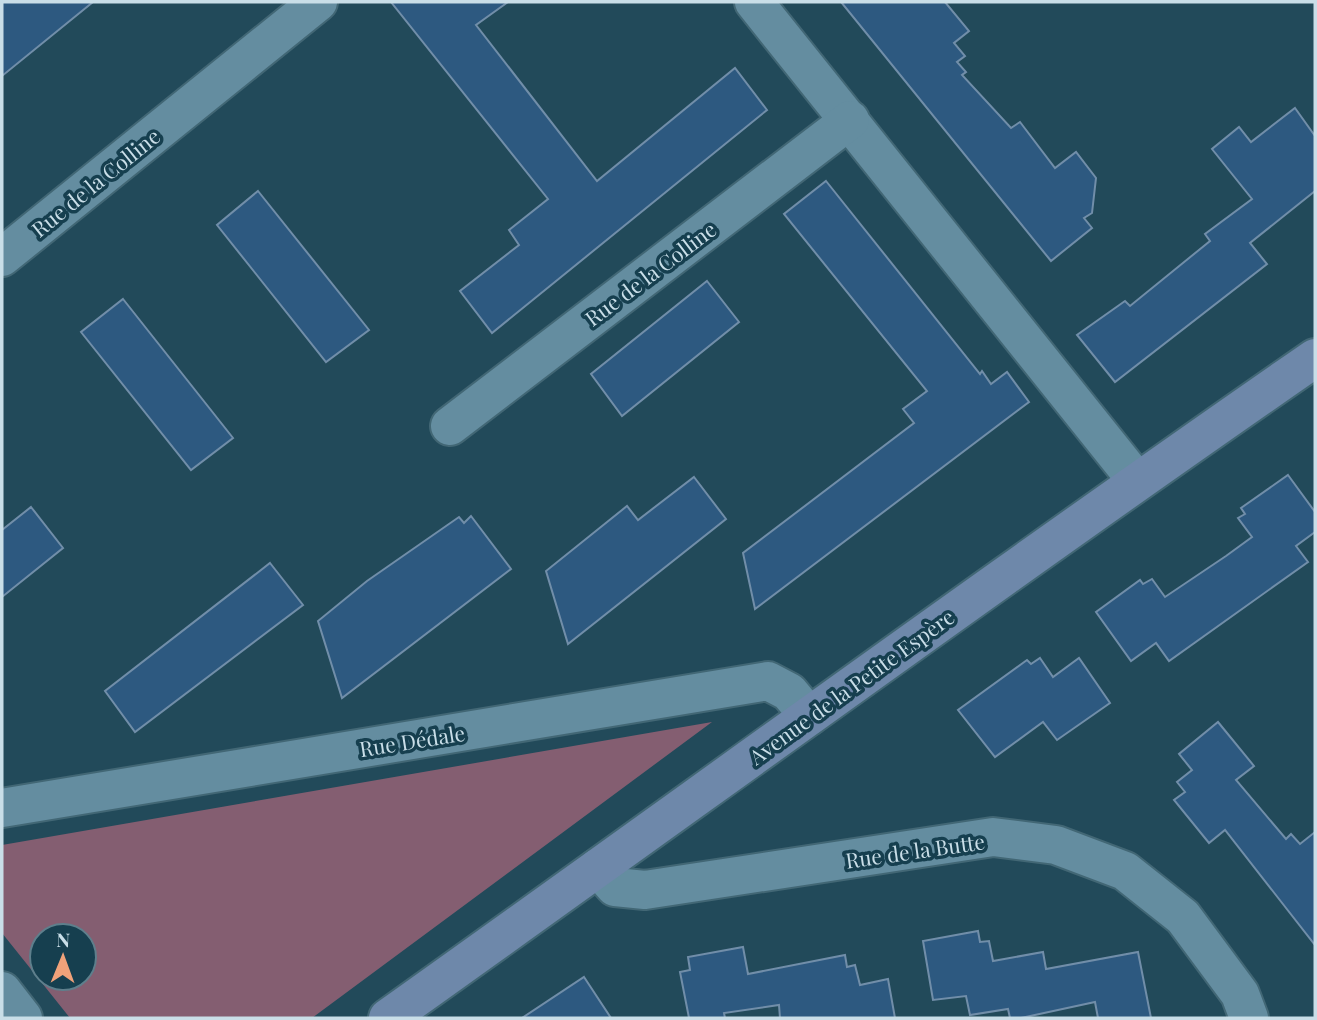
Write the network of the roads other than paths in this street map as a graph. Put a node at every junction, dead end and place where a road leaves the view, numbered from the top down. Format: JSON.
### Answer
{"nodes":[{"id":1,"x":318,"y":2,"type":"edge"},
{"id":2,"x":754,"y":2,"type":"edge"},
{"id":3,"x":850,"y":120,"type":"junction"},
{"id":4,"x":2,"y":257,"type":"edge"},
{"id":5,"x":1315,"y":358,"type":"edge"},
{"id":6,"x":450,"y":426,"type":"dead end"},
{"id":7,"x":1138,"y":481,"type":"junction"},
{"id":8,"x":810,"y":716,"type":"junction"},
{"id":9,"x":2,"y":808,"type":"edge"},
{"id":10,"x":598,"y":868,"type":"junction"},
{"id":11,"x":2,"y":991,"type":"edge"},
{"id":12,"x":23,"y":1018,"type":"edge"},
{"id":13,"x":388,"y":1018,"type":"edge"},
{"id":14,"x":1248,"y":1018,"type":"edge"}],
"edges":[{"from":1,"to":4,"type":"street","name":"Rue de la Colline"},
{"from":2,"to":3,"type":"street"},
{"from":3,"to":6,"type":"street","name":"Rue de la Colline"},
{"from":3,"to":7,"type":"street"},
{"from":5,"to":7,"type":"street","name":"Avenue de la Petite Espère"},
{"from":7,"to":8,"type":"street","name":"Avenue de la Petite Espère"},
{"from":8,"to":9,"type":"street","name":"Rue Dédale"},
{"from":8,"to":10,"type":"street","name":"Avenue de la Petite Espère"},
{"from":10,"to":13,"type":"street","name":"Avenue de la Petite Espère"},
{"from":10,"to":14,"type":"street","name":"Rue de la Butte"},
{"from":11,"to":12,"type":"street"}]}
